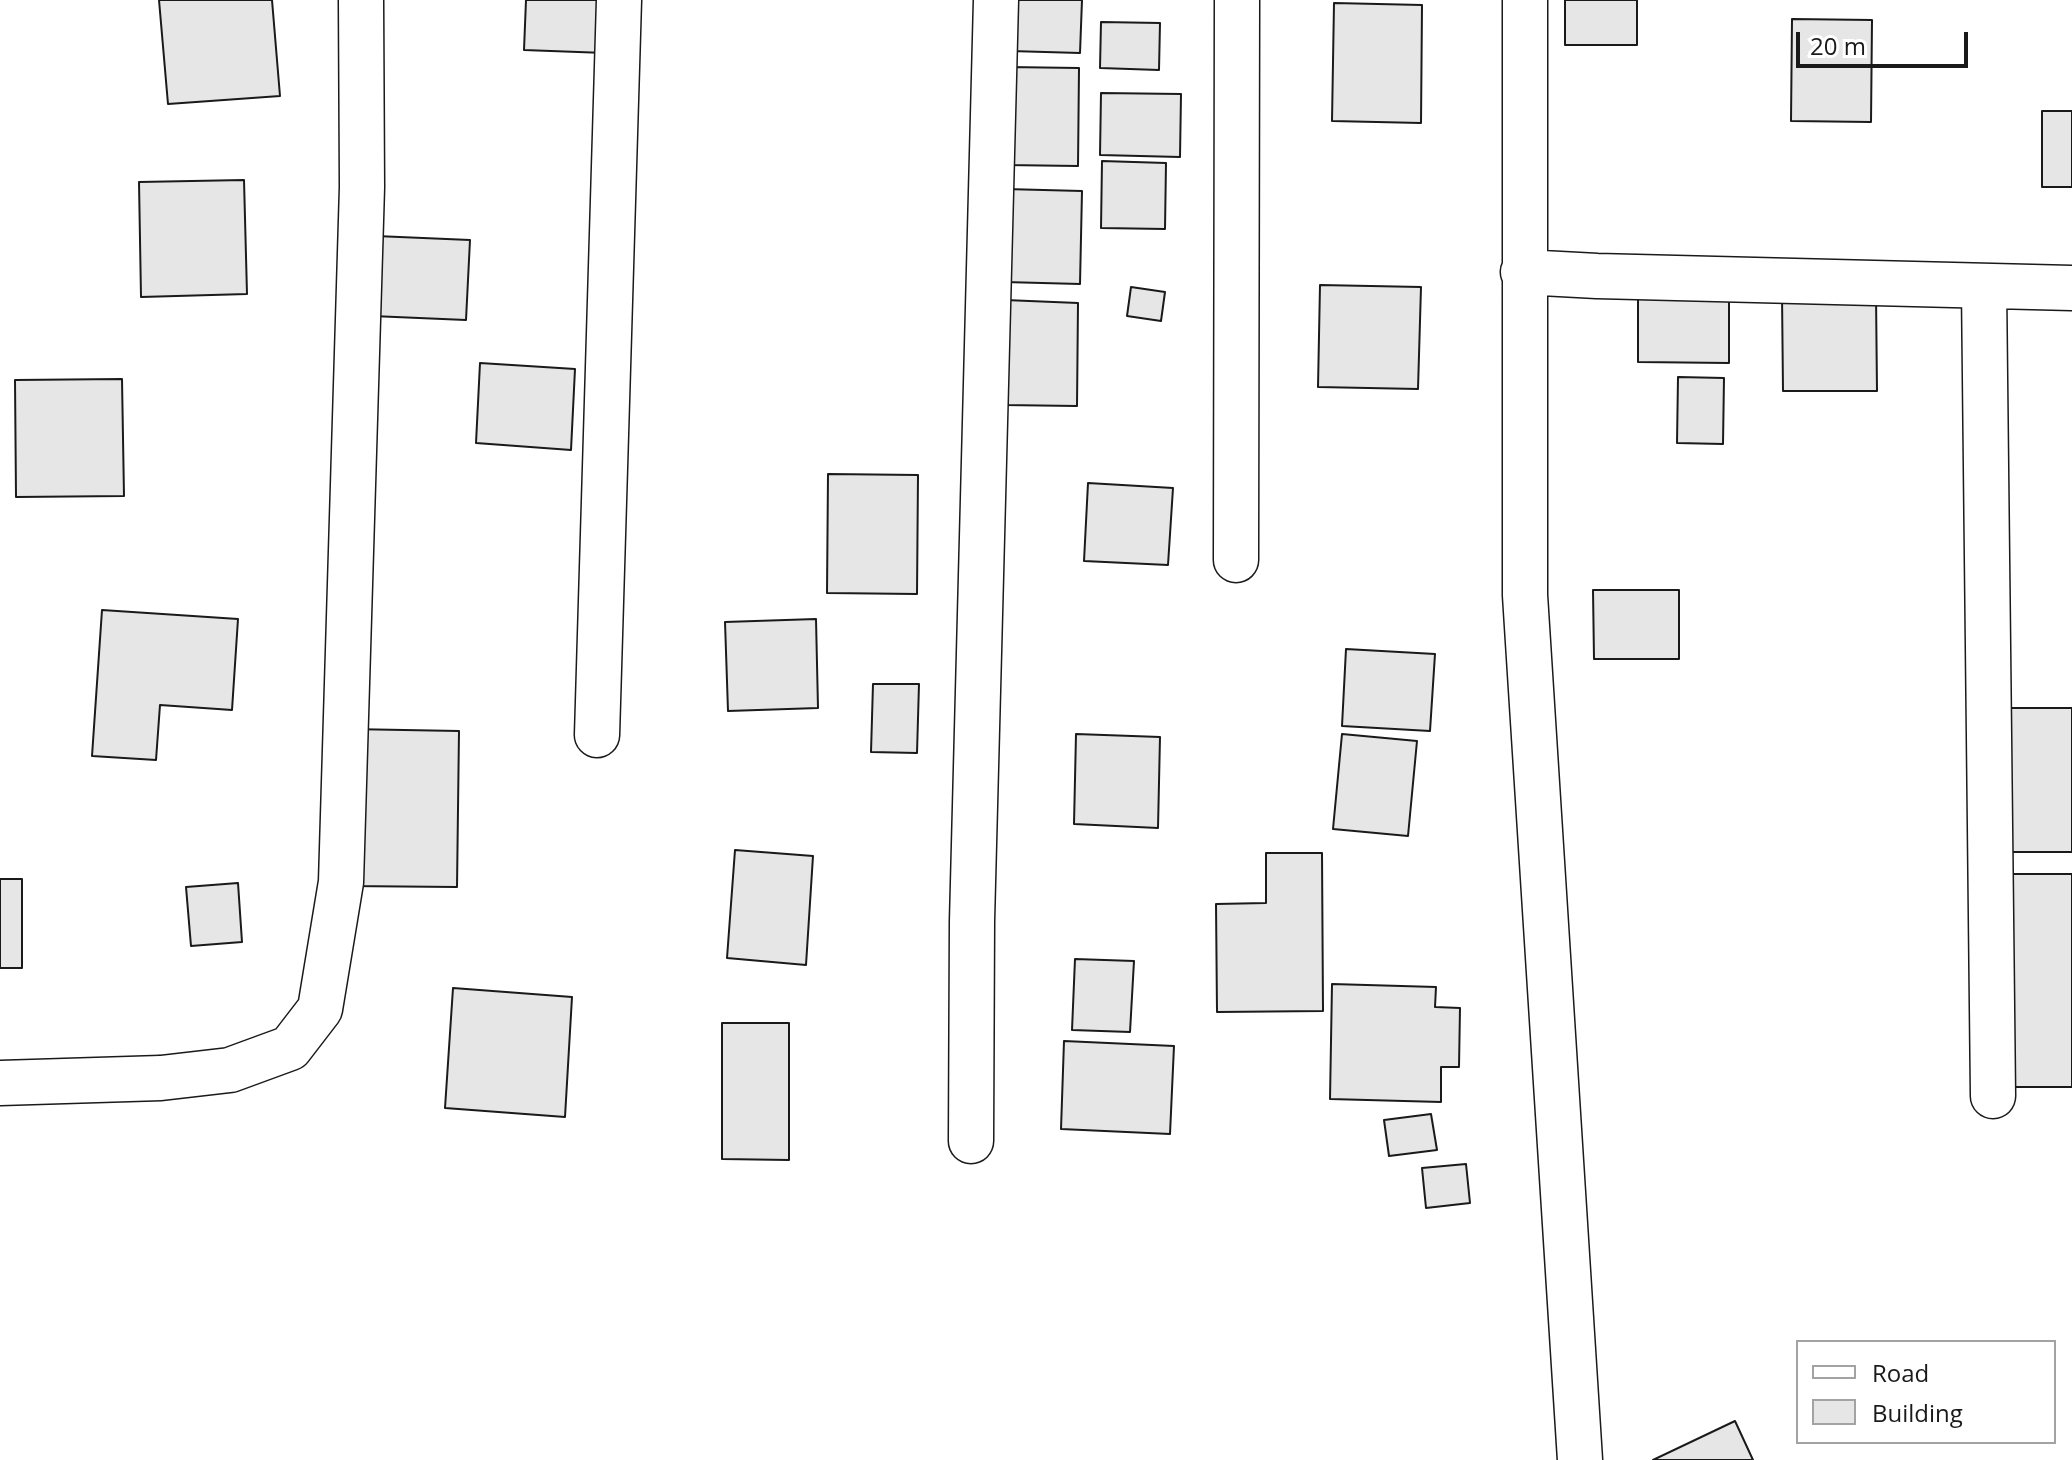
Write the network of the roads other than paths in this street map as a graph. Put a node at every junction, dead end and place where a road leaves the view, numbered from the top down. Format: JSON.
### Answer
{"nodes":[{"id":1,"x":361,"y":0,"type":"edge"},
{"id":2,"x":619,"y":0,"type":"edge"},
{"id":3,"x":996,"y":0,"type":"edge"},
{"id":4,"x":1237,"y":0,"type":"edge"},
{"id":5,"x":1525,"y":0,"type":"edge"},
{"id":6,"x":1523,"y":272,"type":"junction"},
{"id":7,"x":1984,"y":287,"type":"junction"},
{"id":8,"x":2072,"y":288,"type":"edge"},
{"id":9,"x":1236,"y":560,"type":"dead end"},
{"id":10,"x":597,"y":735,"type":"dead end"},
{"id":11,"x":0,"y":1083,"type":"edge"},
{"id":12,"x":1993,"y":1096,"type":"dead end"},
{"id":13,"x":971,"y":1141,"type":"dead end"},
{"id":14,"x":1580,"y":1460,"type":"edge"}],
"edges":[{"from":1,"to":11,"type":"street"},
{"from":2,"to":10,"type":"street"},
{"from":3,"to":13,"type":"street"},
{"from":4,"to":9,"type":"street"},
{"from":5,"to":6,"type":"street"},
{"from":6,"to":7,"type":"street"},
{"from":6,"to":14,"type":"street"},
{"from":7,"to":8,"type":"street"},
{"from":7,"to":12,"type":"street"}]}
